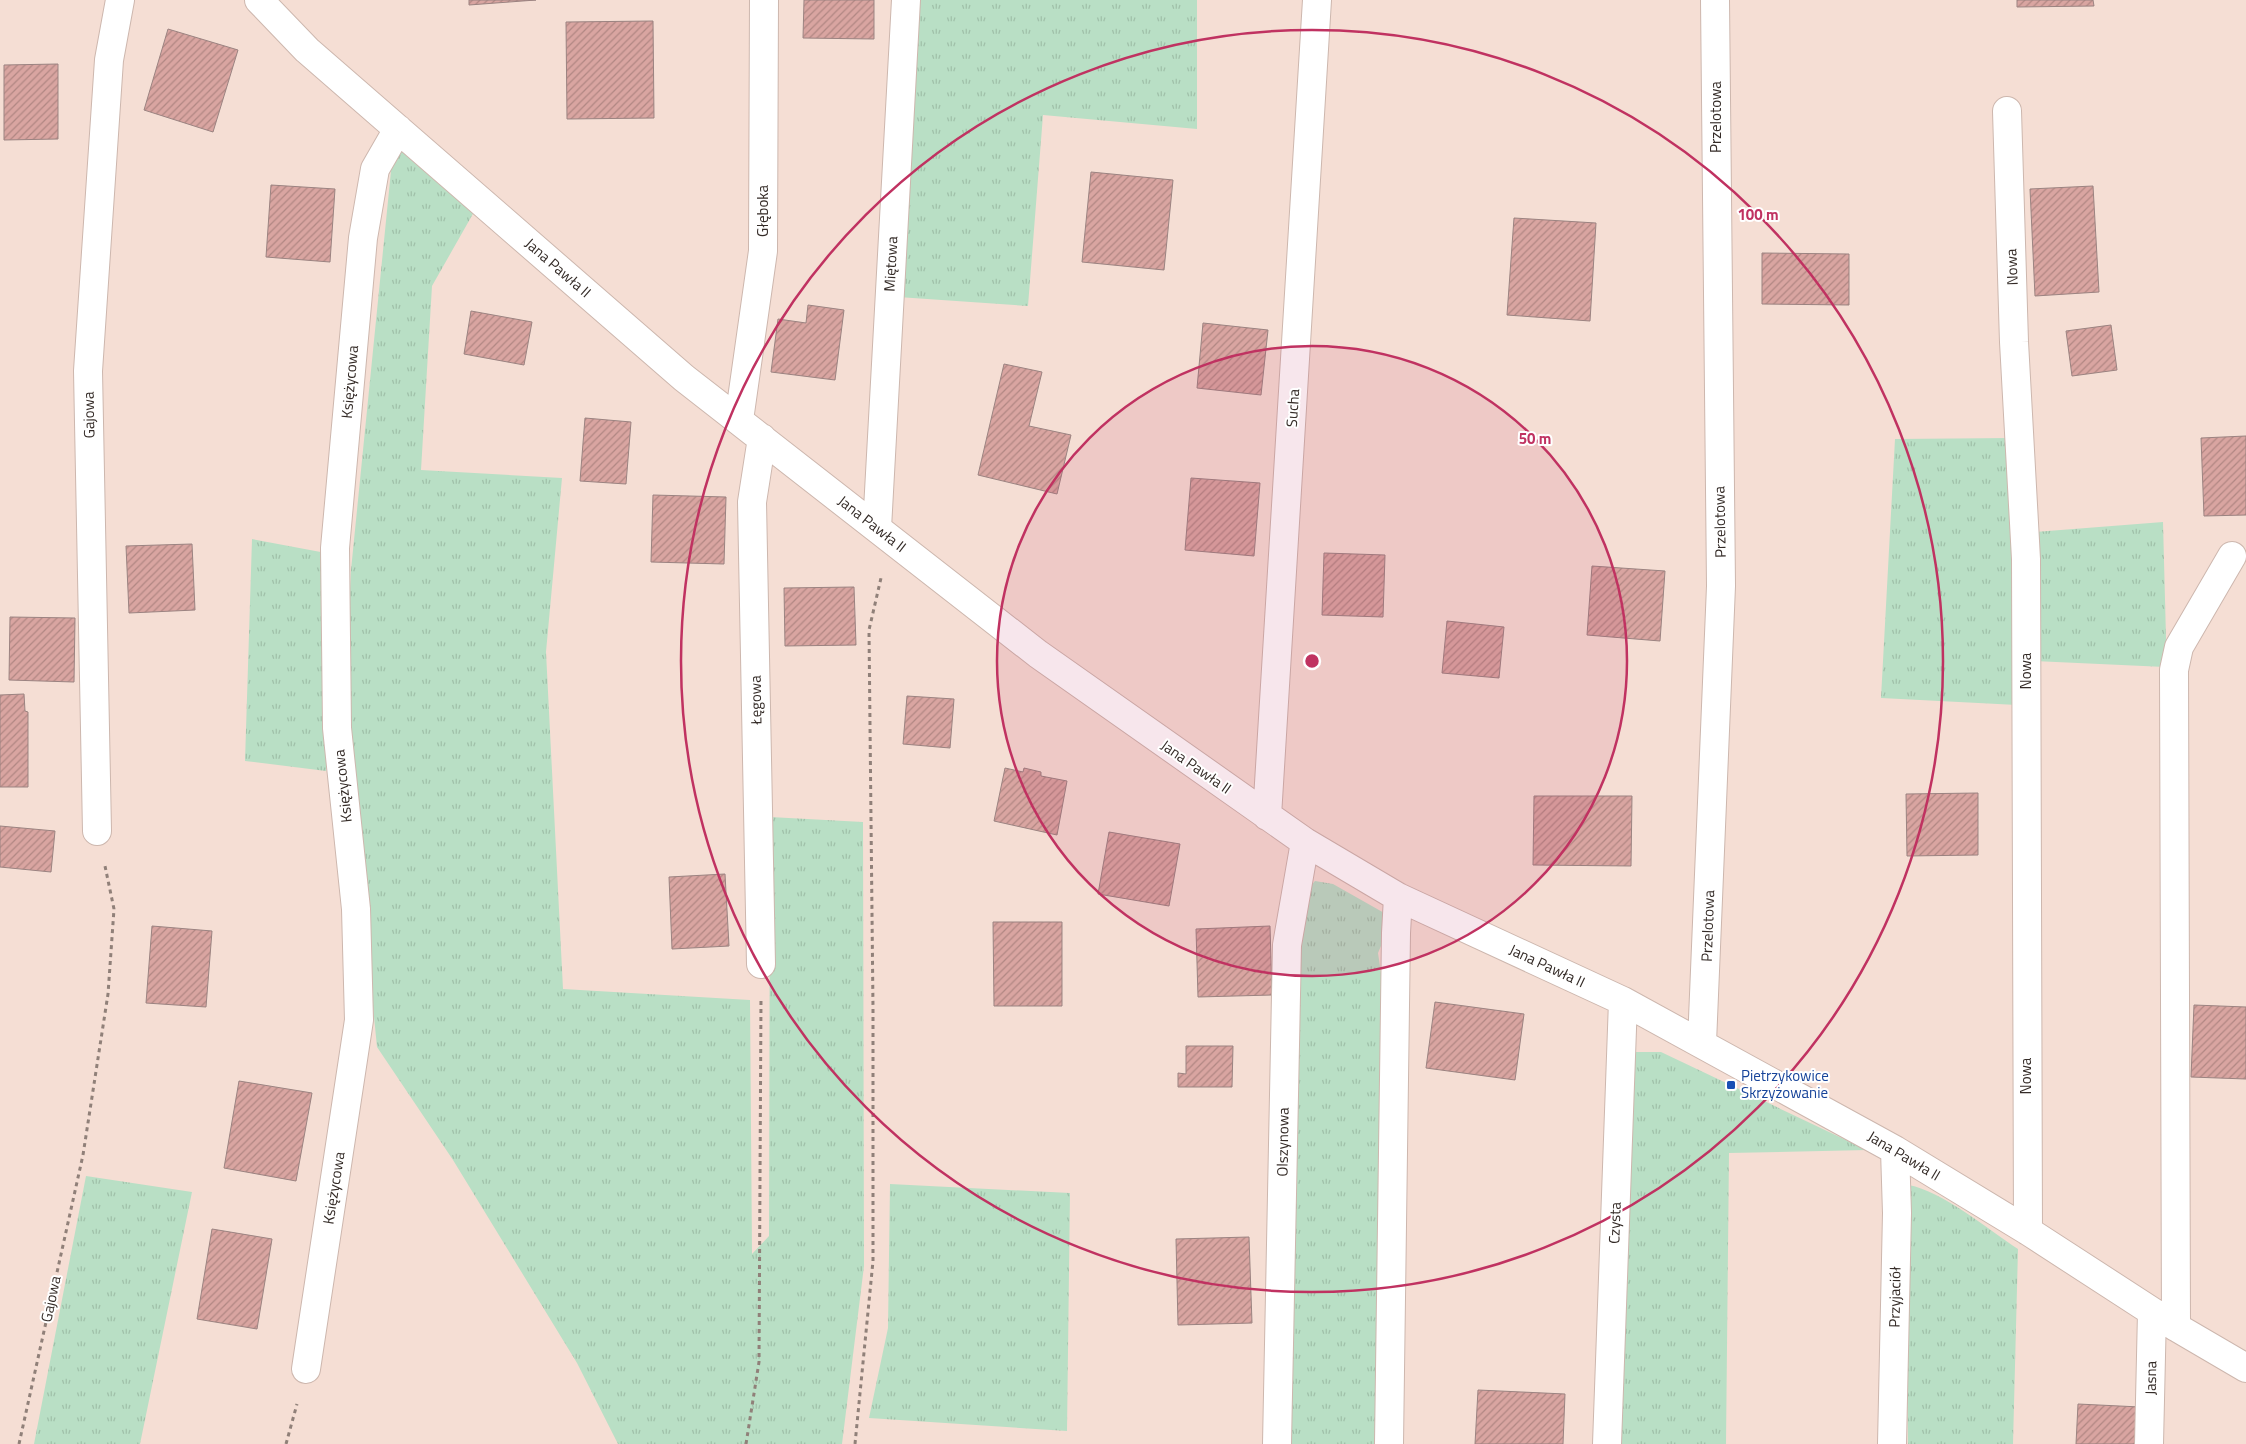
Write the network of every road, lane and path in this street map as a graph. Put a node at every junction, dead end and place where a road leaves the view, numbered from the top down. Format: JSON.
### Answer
{"nodes":[{"id":1,"x":120,"y":0,"type":"edge"},
{"id":2,"x":259,"y":0,"type":"edge"},
{"id":3,"x":764,"y":0,"type":"edge"},
{"id":4,"x":906,"y":0,"type":"edge"},
{"id":5,"x":1317,"y":0,"type":"edge"},
{"id":6,"x":1715,"y":0,"type":"edge"},
{"id":7,"x":2007,"y":112,"type":"dead end"},
{"id":8,"x":398,"y":129,"type":"junction"},
{"id":9,"x":739,"y":420,"type":"junction"},
{"id":10,"x":762,"y":438,"type":"junction"},
{"id":11,"x":887,"y":536,"type":"junction"},
{"id":12,"x":2232,"y":556,"type":"dead end"},
{"id":13,"x":1267,"y":816,"type":"junction"},
{"id":14,"x":97,"y":831,"type":"joint"},
{"id":15,"x":1305,"y":842,"type":"junction"},
{"id":16,"x":1398,"y":896,"type":"junction"},
{"id":17,"x":761,"y":964,"type":"joint"},
{"id":18,"x":1623,"y":1001,"type":"junction"},
{"id":19,"x":1702,"y":1043,"type":"junction"},
{"id":20,"x":1895,"y":1150,"type":"junction"},
{"id":21,"x":2028,"y":1231,"type":"junction"},
{"id":22,"x":2152,"y":1312,"type":"junction"},
{"id":23,"x":2176,"y":1327,"type":"junction"},
{"id":24,"x":2246,"y":1368,"type":"edge"},
{"id":25,"x":306,"y":1369,"type":"joint"},
{"id":26,"x":19,"y":1444,"type":"edge"},
{"id":27,"x":286,"y":1444,"type":"edge"},
{"id":28,"x":746,"y":1444,"type":"edge"},
{"id":29,"x":855,"y":1444,"type":"edge"},
{"id":30,"x":1277,"y":1444,"type":"edge"},
{"id":31,"x":1389,"y":1444,"type":"edge"},
{"id":32,"x":1607,"y":1444,"type":"edge"},
{"id":33,"x":1892,"y":1444,"type":"edge"},
{"id":34,"x":2149,"y":1444,"type":"edge"}],
"edges":[{"from":1,"to":14,"type":"street","name":"Gajowa"},
{"from":2,"to":8,"type":"street","name":"Jana Pawła II"},
{"from":3,"to":9,"type":"street","name":"Głęboka"},
{"from":4,"to":11,"type":"street","name":"Miętowa"},
{"from":5,"to":13,"type":"street","name":"Sucha"},
{"from":6,"to":19,"type":"street","name":"Przelotowa"},
{"from":7,"to":21,"type":"street","name":"Nowa"},
{"from":8,"to":9,"type":"street","name":"Jana Pawła II"},
{"from":8,"to":25,"type":"street","name":"Księżycowa"},
{"from":9,"to":10,"type":"street","name":"Jana Pawła II"},
{"from":10,"to":11,"type":"street","name":"Jana Pawła II"},
{"from":10,"to":17,"type":"street","name":"Łęgowa"},
{"from":11,"to":13,"type":"street","name":"Jana Pawła II"},
{"from":11,"to":29,"type":"path"},
{"from":12,"to":23,"type":"street"},
{"from":13,"to":15,"type":"street","name":"Jana Pawła II"},
{"from":14,"to":26,"type":"path","name":"Gajowa"},
{"from":15,"to":16,"type":"street","name":"Jana Pawła II"},
{"from":15,"to":30,"type":"street","name":"Olszynowa"},
{"from":16,"to":18,"type":"street","name":"Jana Pawła II"},
{"from":16,"to":31,"type":"street"},
{"from":17,"to":28,"type":"path"},
{"from":18,"to":19,"type":"street","name":"Jana Pawła II"},
{"from":18,"to":32,"type":"street","name":"Czysta"},
{"from":19,"to":20,"type":"street","name":"Jana Pawła II"},
{"from":20,"to":21,"type":"street","name":"Jana Pawła II"},
{"from":20,"to":33,"type":"street","name":"Przyjaciół"},
{"from":21,"to":22,"type":"street","name":"Jana Pawła II"},
{"from":22,"to":23,"type":"street","name":"Jana Pawła II"},
{"from":22,"to":34,"type":"street","name":"Jasna"},
{"from":23,"to":24,"type":"street","name":"Jana Pawła II"},
{"from":25,"to":27,"type":"path"}]}
